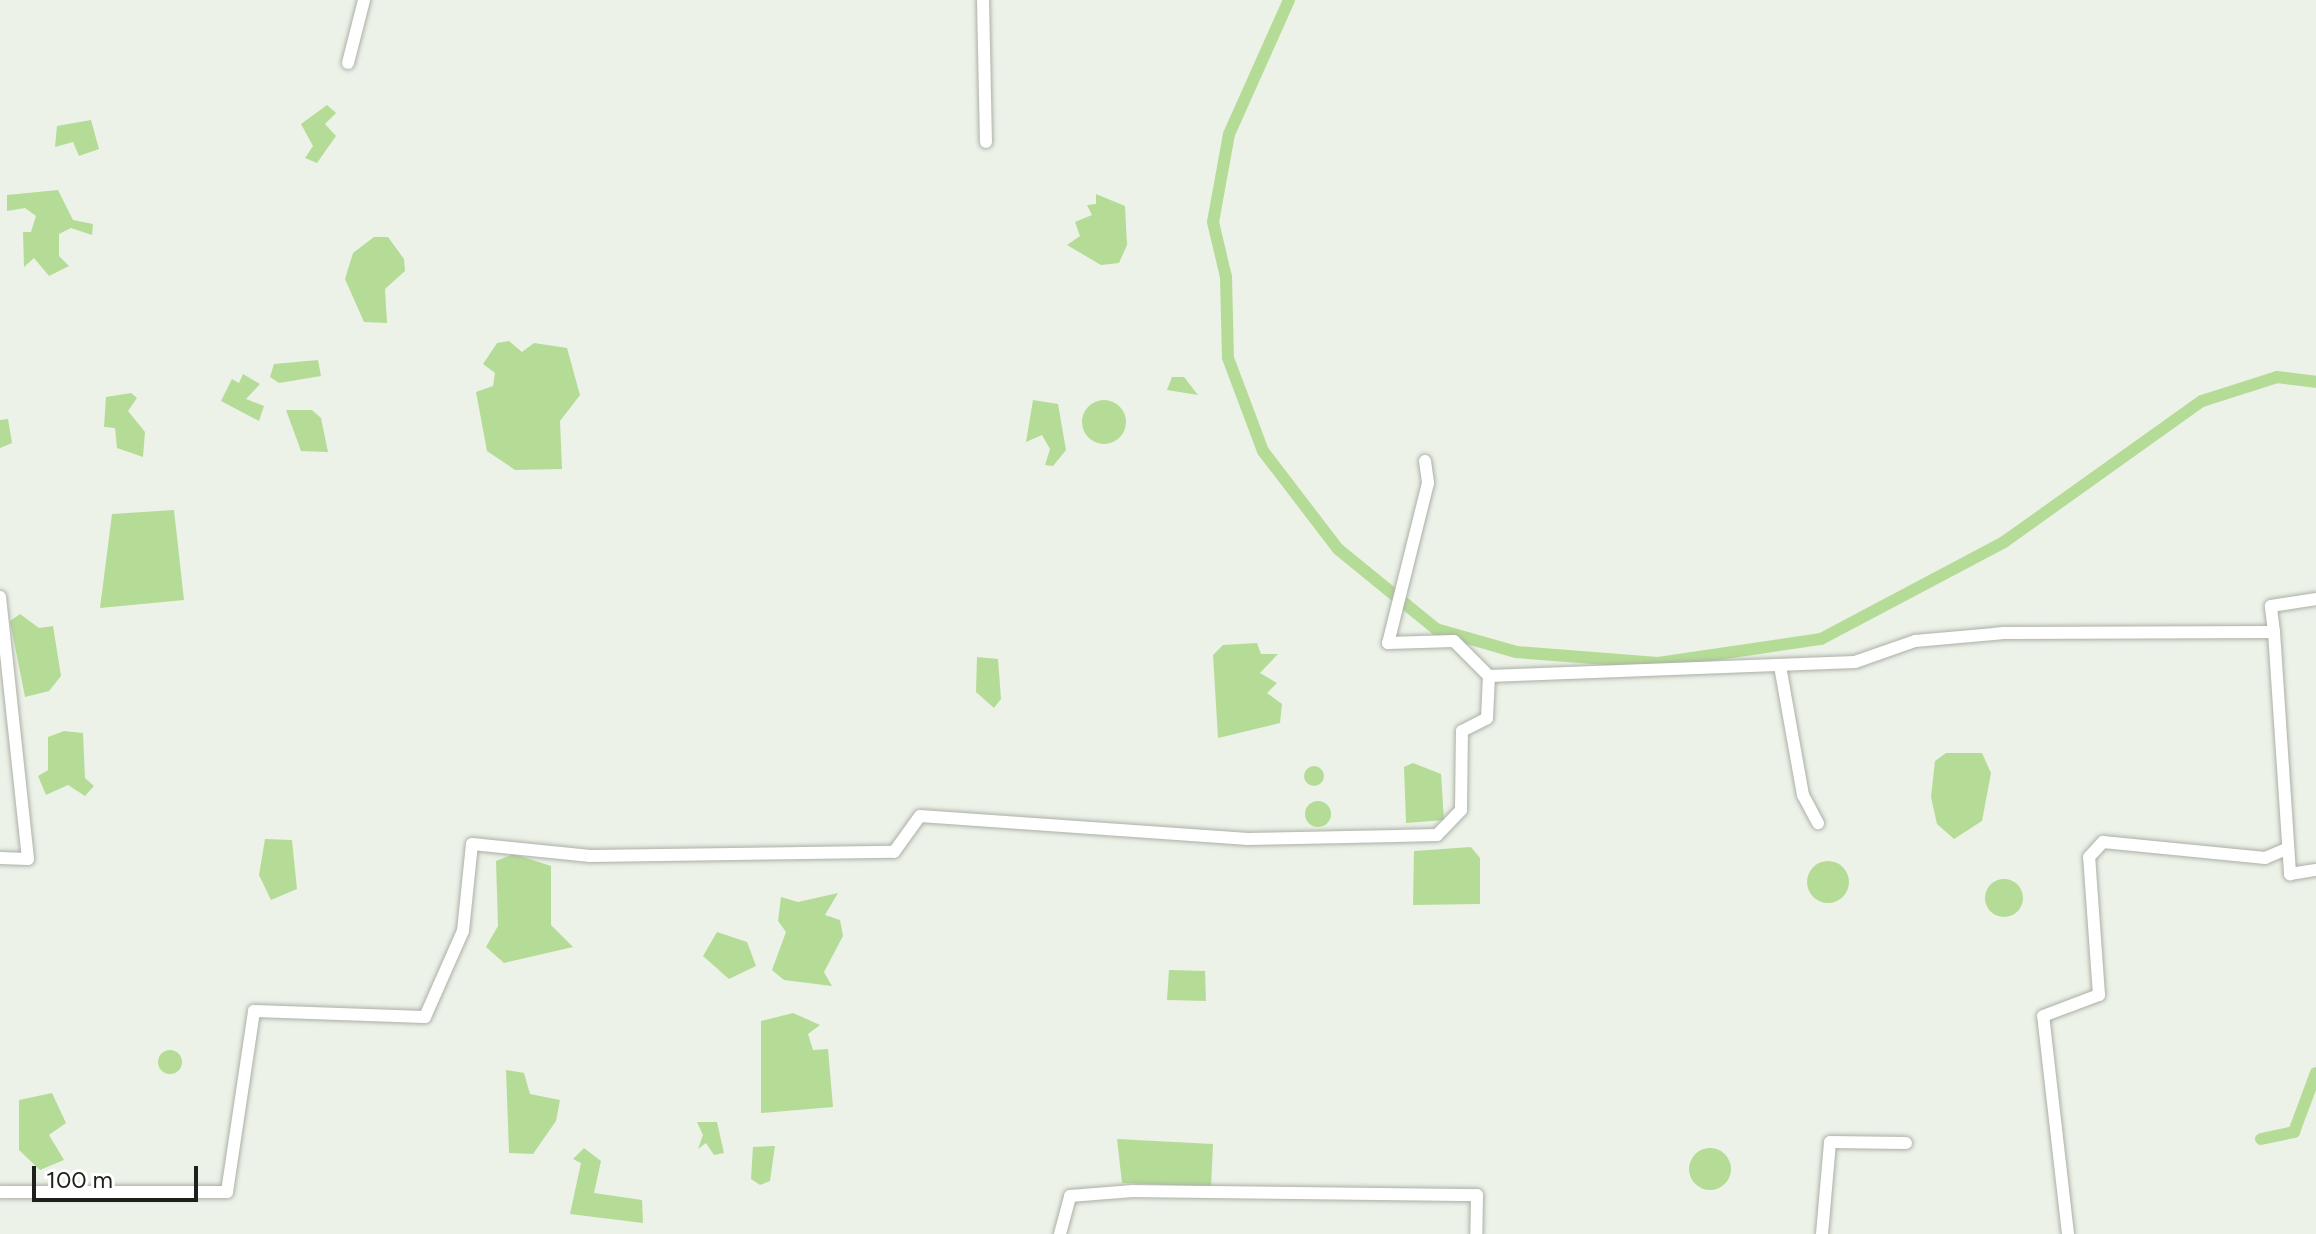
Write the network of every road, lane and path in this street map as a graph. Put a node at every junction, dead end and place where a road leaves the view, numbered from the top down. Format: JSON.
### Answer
{"nodes":[{"id":1,"x":364,"y":0,"type":"edge"},
{"id":2,"x":983,"y":0,"type":"edge"},
{"id":3,"x":348,"y":63,"type":"dead end"},
{"id":4,"x":986,"y":142,"type":"dead end"},
{"id":5,"x":1425,"y":461,"type":"dead end"},
{"id":6,"x":0,"y":597,"type":"edge"},
{"id":7,"x":2316,"y":599,"type":"edge"},
{"id":8,"x":2274,"y":632,"type":"junction"},
{"id":9,"x":1780,"y":666,"type":"junction"},
{"id":10,"x":1489,"y":676,"type":"junction"},
{"id":11,"x":1818,"y":823,"type":"dead end"},
{"id":12,"x":2288,"y":848,"type":"junction"},
{"id":13,"x":0,"y":858,"type":"edge"},
{"id":14,"x":2316,"y":870,"type":"edge"},
{"id":15,"x":1906,"y":1143,"type":"dead end"},
{"id":16,"x":0,"y":1192,"type":"edge"},
{"id":17,"x":1060,"y":1234,"type":"edge"},
{"id":18,"x":1476,"y":1234,"type":"edge"},
{"id":19,"x":1822,"y":1234,"type":"edge"},
{"id":20,"x":2068,"y":1234,"type":"edge"}],
"edges":[{"from":1,"to":3,"type":"street"},
{"from":2,"to":4,"type":"street"},
{"from":5,"to":10,"type":"street"},
{"from":6,"to":13,"type":"street"},
{"from":7,"to":8,"type":"street"},
{"from":8,"to":9,"type":"street"},
{"from":8,"to":12,"type":"street"},
{"from":9,"to":10,"type":"street"},
{"from":9,"to":11,"type":"street"},
{"from":10,"to":16,"type":"street"},
{"from":12,"to":14,"type":"street"},
{"from":12,"to":20,"type":"street"},
{"from":15,"to":19,"type":"street"},
{"from":17,"to":18,"type":"street"}]}
